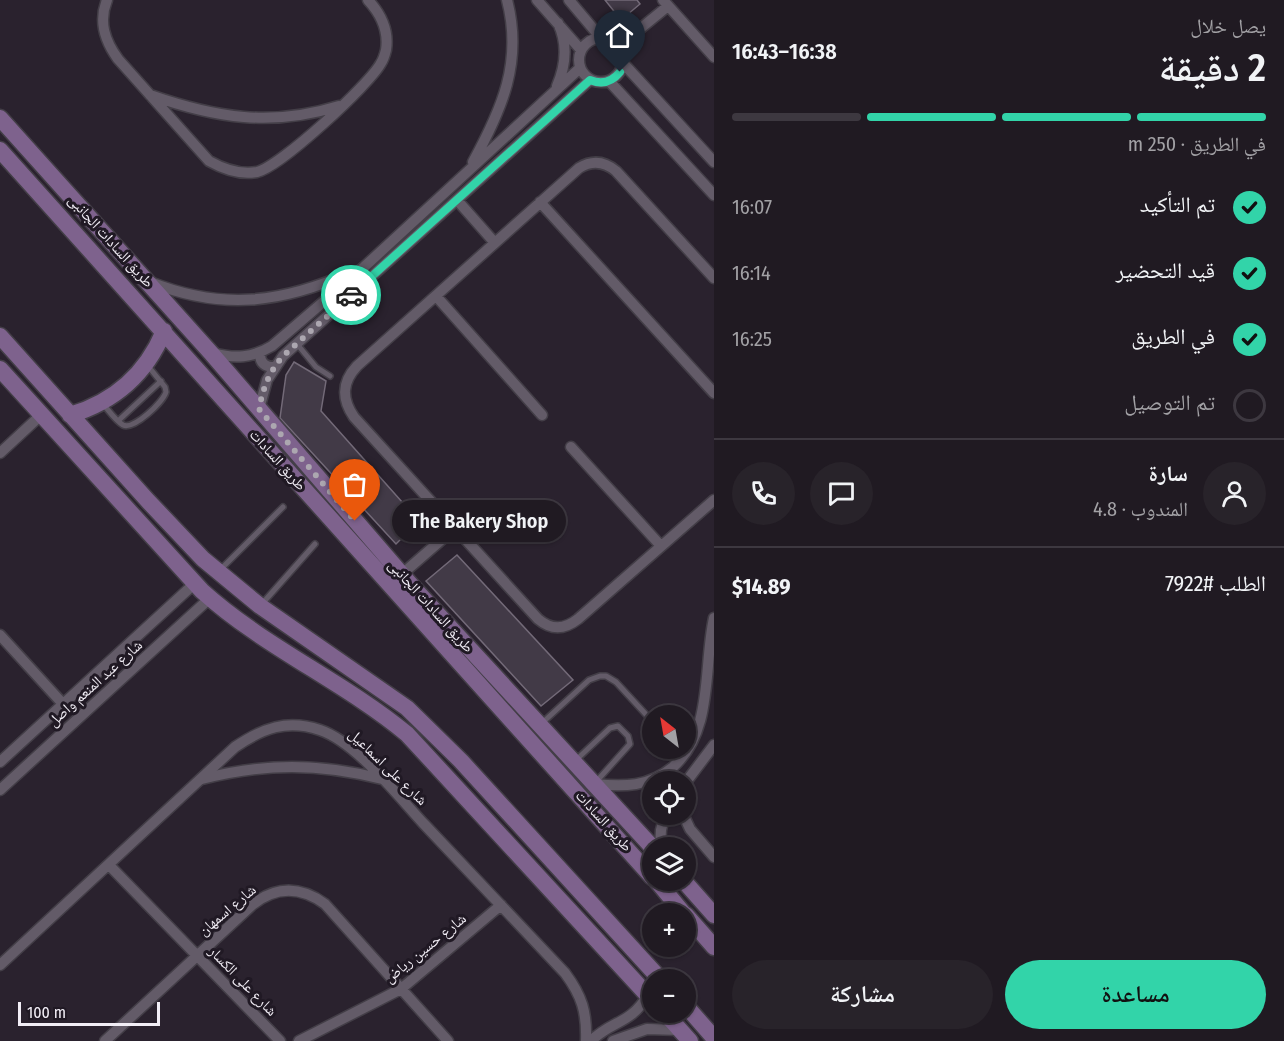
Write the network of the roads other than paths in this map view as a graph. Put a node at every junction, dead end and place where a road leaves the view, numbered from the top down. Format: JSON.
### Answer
{"nodes":[{"id":1,"x":107,"y":0,"type":"edge"},
{"id":2,"x":369,"y":0,"type":"edge"},
{"id":3,"x":507,"y":0,"type":"edge"},
{"id":4,"x":537,"y":0,"type":"edge"},
{"id":5,"x":569,"y":0,"type":"edge"},
{"id":6,"x":665,"y":3,"type":"edge"},
{"id":7,"x":558,"y":23,"type":"junction"},
{"id":8,"x":601,"y":38,"type":"junction"},
{"id":9,"x":619,"y":46,"type":"junction"},
{"id":10,"x":581,"y":50,"type":"junction"},
{"id":11,"x":714,"y":57,"type":"edge"},
{"id":12,"x":623,"y":63,"type":"junction"},
{"id":13,"x":580,"y":68,"type":"junction"},
{"id":14,"x":590,"y":80,"type":"junction"},
{"id":15,"x":609,"y":81,"type":"junction"},
{"id":16,"x":555,"y":91,"type":"junction"},
{"id":17,"x":149,"y":95,"type":"junction"},
{"id":18,"x":342,"y":105,"type":"junction"},
{"id":19,"x":0,"y":118,"type":"edge"},
{"id":20,"x":19,"y":139,"type":"junction"},
{"id":21,"x":2,"y":152,"type":"edge"},
{"id":22,"x":714,"y":162,"type":"edge"},
{"id":23,"x":469,"y":170,"type":"junction"},
{"id":24,"x":714,"y":195,"type":"edge"},
{"id":25,"x":457,"y":200,"type":"junction"},
{"id":26,"x":540,"y":202,"type":"junction"},
{"id":27,"x":422,"y":213,"type":"junction"},
{"id":28,"x":432,"y":222,"type":"junction"},
{"id":29,"x":495,"y":243,"type":"junction"},
{"id":30,"x":364,"y":267,"type":"junction"},
{"id":31,"x":714,"y":278,"type":"edge"},
{"id":32,"x":146,"y":281,"type":"junction"},
{"id":33,"x":436,"y":296,"type":"junction"},
{"id":34,"x":164,"y":331,"type":"junction"},
{"id":35,"x":0,"y":336,"type":"edge"},
{"id":36,"x":297,"y":344,"type":"junction"},
{"id":37,"x":212,"y":353,"type":"junction"},
{"id":38,"x":260,"y":354,"type":"junction"},
{"id":39,"x":146,"y":364,"type":"junction"},
{"id":40,"x":274,"y":367,"type":"junction"},
{"id":41,"x":0,"y":369,"type":"edge"},
{"id":42,"x":330,"y":376,"type":"dead end"},
{"id":43,"x":161,"y":381,"type":"junction"},
{"id":44,"x":714,"y":393,"type":"edge"},
{"id":45,"x":102,"y":403,"type":"junction"},
{"id":46,"x":259,"y":409,"type":"junction"},
{"id":47,"x":41,"y":415,"type":"junction"},
{"id":48,"x":70,"y":415,"type":"junction"},
{"id":49,"x":542,"y":415,"type":"dead end"},
{"id":50,"x":118,"y":421,"type":"junction"},
{"id":51,"x":571,"y":447,"type":"dead end"},
{"id":52,"x":0,"y":453,"type":"edge"},
{"id":53,"x":309,"y":467,"type":"junction"},
{"id":54,"x":714,"y":500,"type":"edge"},
{"id":55,"x":148,"y":501,"type":"junction"},
{"id":56,"x":318,"y":504,"type":"junction"},
{"id":57,"x":283,"y":507,"type":"dead end"},
{"id":58,"x":137,"y":521,"type":"junction"},
{"id":59,"x":454,"y":528,"type":"junction"},
{"id":60,"x":315,"y":544,"type":"dead end"},
{"id":61,"x":661,"y":546,"type":"junction"},
{"id":62,"x":218,"y":573,"type":"junction"},
{"id":63,"x":401,"y":575,"type":"junction"},
{"id":64,"x":194,"y":584,"type":"junction"},
{"id":65,"x":210,"y":598,"type":"junction"},
{"id":66,"x":260,"y":606,"type":"junction"},
{"id":67,"x":714,"y":618,"type":"edge"},
{"id":68,"x":0,"y":635,"type":"edge"},
{"id":69,"x":319,"y":646,"type":"junction"},
{"id":70,"x":292,"y":655,"type":"junction"},
{"id":71,"x":453,"y":655,"type":"junction"},
{"id":72,"x":478,"y":658,"type":"junction"},
{"id":73,"x":63,"y":704,"type":"junction"},
{"id":74,"x":642,"y":710,"type":"edge"},
{"id":75,"x":83,"y":715,"type":"junction"},
{"id":76,"x":71,"y":725,"type":"junction"},
{"id":77,"x":540,"y":725,"type":"junction"},
{"id":78,"x":696,"y":736,"type":"edge"},
{"id":79,"x":696,"y":742,"type":"edge"},
{"id":80,"x":714,"y":747,"type":"edge"},
{"id":81,"x":677,"y":759,"type":"edge"},
{"id":82,"x":0,"y":762,"type":"edge"},
{"id":83,"x":574,"y":762,"type":"junction"},
{"id":84,"x":695,"y":771,"type":"edge"},
{"id":85,"x":201,"y":779,"type":"junction"},
{"id":86,"x":383,"y":780,"type":"junction"},
{"id":87,"x":594,"y":784,"type":"junction"},
{"id":88,"x":0,"y":790,"type":"edge"},
{"id":89,"x":688,"y":825,"type":"edge"},
{"id":90,"x":643,"y":837,"type":"edge"},
{"id":91,"x":714,"y":857,"type":"edge"},
{"id":92,"x":109,"y":865,"type":"junction"},
{"id":93,"x":642,"y":866,"type":"edge"},
{"id":94,"x":665,"y":891,"type":"edge"},
{"id":95,"x":692,"y":891,"type":"edge"},
{"id":96,"x":675,"y":903,"type":"edge"},
{"id":97,"x":501,"y":905,"type":"junction"},
{"id":98,"x":714,"y":915,"type":"edge"},
{"id":99,"x":696,"y":927,"type":"edge"},
{"id":100,"x":714,"y":946,"type":"edge"},
{"id":101,"x":197,"y":956,"type":"junction"},
{"id":102,"x":0,"y":965,"type":"edge"},
{"id":103,"x":651,"y":969,"type":"edge"},
{"id":104,"x":642,"y":988,"type":"edge"},
{"id":105,"x":401,"y":989,"type":"junction"},
{"id":106,"x":642,"y":1006,"type":"edge"},
{"id":107,"x":707,"y":1022,"type":"edge"},
{"id":108,"x":674,"y":1023,"type":"edge"},
{"id":109,"x":685,"y":1035,"type":"edge"},
{"id":110,"x":714,"y":1038,"type":"edge"},
{"id":111,"x":105,"y":1041,"type":"edge"},
{"id":112,"x":280,"y":1041,"type":"edge"},
{"id":113,"x":299,"y":1041,"type":"edge"},
{"id":114,"x":448,"y":1041,"type":"edge"},
{"id":115,"x":586,"y":1041,"type":"edge"},
{"id":116,"x":591,"y":1041,"type":"edge"},
{"id":117,"x":613,"y":1041,"type":"edge"}],
"edges":[{"from":1,"to":17,"type":"street"},
{"from":2,"to":18,"type":"street"},
{"from":3,"to":23,"type":"street"},
{"from":4,"to":7,"type":"street"},
{"from":5,"to":8,"type":"street"},
{"from":6,"to":9,"type":"street"},
{"from":6,"to":11,"type":"street"},
{"from":7,"to":10,"type":"street"},
{"from":7,"to":16,"type":"street"},
{"from":8,"to":9,"type":"street"},
{"from":8,"to":10,"type":"street"},
{"from":9,"to":12,"type":"street"},
{"from":10,"to":13,"type":"street"},
{"from":12,"to":15,"type":"street"},
{"from":12,"to":22,"type":"street"},
{"from":13,"to":14,"type":"street"},
{"from":13,"to":16,"type":"street"},
{"from":14,"to":15,"type":"street"},
{"from":14,"to":25,"type":"street"},
{"from":15,"to":24,"type":"street"},
{"from":16,"to":23,"type":"street"},
{"from":17,"to":18,"type":"street"},
{"from":17,"to":18,"type":"street"},
{"from":19,"to":20,"type":"main road","name":"طريق السادات الجانبى"},
{"from":20,"to":21,"type":"main road"},
{"from":20,"to":32,"type":"main road","name":"طريق السادات الجانبى"},
{"from":21,"to":34,"type":"main road","name":"طريق السادات"},
{"from":23,"to":27,"type":"street"},
{"from":25,"to":28,"type":"street"},
{"from":25,"to":29,"type":"street"},
{"from":26,"to":29,"type":"street"},
{"from":26,"to":31,"type":"street"},
{"from":26,"to":44,"type":"street"},
{"from":27,"to":28,"type":"street"},
{"from":27,"to":30,"type":"street"},
{"from":28,"to":36,"type":"street"},
{"from":29,"to":33,"type":"street"},
{"from":30,"to":32,"type":"street"},
{"from":30,"to":38,"type":"street"},
{"from":32,"to":37,"type":"main road","name":"طريق السادات الجانبى"},
{"from":33,"to":49,"type":"street"},
{"from":33,"to":59,"type":"street"},
{"from":34,"to":39,"type":"main road"},
{"from":34,"to":56,"type":"main road","name":"طريق السادات"},
{"from":35,"to":48,"type":"main road"},
{"from":36,"to":40,"type":"street"},
{"from":36,"to":42,"type":"lane"},
{"from":37,"to":38,"type":"street"},
{"from":37,"to":46,"type":"main road","name":"طريق السادات الجانبى"},
{"from":38,"to":40,"type":"street"},
{"from":39,"to":43,"type":"lane"},
{"from":39,"to":45,"type":"main road"},
{"from":40,"to":46,"type":"street"},
{"from":41,"to":47,"type":"main road"},
{"from":43,"to":50,"type":"lane"},
{"from":43,"to":50,"type":"lane"},
{"from":45,"to":48,"type":"main road"},
{"from":45,"to":50,"type":"lane"},
{"from":46,"to":53,"type":"main road","name":"طريق السادات الجانبى"},
{"from":47,"to":52,"type":"street"},
{"from":47,"to":58,"type":"main road"},
{"from":48,"to":55,"type":"main road"},
{"from":51,"to":61,"type":"street"},
{"from":53,"to":56,"type":"main road"},
{"from":53,"to":63,"type":"main road","name":"طريق السادات الجانبى"},
{"from":54,"to":61,"type":"street"},
{"from":55,"to":58,"type":"main road"},
{"from":55,"to":62,"type":"main road"},
{"from":56,"to":71,"type":"main road","name":"طريق السادات"},
{"from":57,"to":62,"type":"lane"},
{"from":58,"to":64,"type":"main road"},
{"from":59,"to":61,"type":"street"},
{"from":59,"to":63,"type":"street"},
{"from":60,"to":66,"type":"lane"},
{"from":62,"to":66,"type":"main road"},
{"from":63,"to":72,"type":"main road","name":"طريق السادات الجانبى"},
{"from":64,"to":65,"type":"main road"},
{"from":64,"to":73,"type":"street","name":"شارع عبد المنعم واصل"},
{"from":65,"to":70,"type":"main road"},
{"from":65,"to":75,"type":"street","name":"شارع عبد المنعم واصل"},
{"from":66,"to":69,"type":"main road"},
{"from":67,"to":78,"type":"street"},
{"from":68,"to":73,"type":"street"},
{"from":69,"to":70,"type":"main road"},
{"from":69,"to":103,"type":"main road"},
{"from":70,"to":104,"type":"main road"},
{"from":71,"to":72,"type":"main road"},
{"from":71,"to":93,"type":"main road","name":"طريق السادات"},
{"from":72,"to":77,"type":"main road","name":"طريق السادات الجانبى"},
{"from":73,"to":75,"type":"street"},
{"from":73,"to":76,"type":"street"},
{"from":73,"to":82,"type":"street","name":"شارع عبد المنعم واصل"},
{"from":74,"to":77,"type":"lane"},
{"from":75,"to":76,"type":"street","name":"شارع عبد المنعم واصل"},
{"from":76,"to":88,"type":"street","name":"شارع عبد المنعم واصل"},
{"from":77,"to":83,"type":"main road","name":"طريق السادات الجانبى"},
{"from":79,"to":80,"type":"street"},
{"from":80,"to":84,"type":"street"},
{"from":81,"to":87,"type":"street"},
{"from":83,"to":87,"type":"main road","name":"طريق السادات الجانبى"},
{"from":83,"to":87,"type":"lane"},
{"from":85,"to":86,"type":"street"},
{"from":85,"to":86,"type":"street","name":"شارع على اسماعيل"},
{"from":85,"to":92,"type":"street","name":"شارع على اسماعيل"},
{"from":86,"to":97,"type":"street","name":"شارع على اسماعيل"},
{"from":87,"to":90,"type":"main road","name":"طريق السادات الجانبى"},
{"from":89,"to":91,"type":"street"},
{"from":92,"to":101,"type":"street","name":"شارع على الكسار"},
{"from":92,"to":102,"type":"street","name":"شارع على اسماعيل"},
{"from":94,"to":96,"type":"main road"},
{"from":95,"to":98,"type":"main road"},
{"from":97,"to":105,"type":"street","name":"شارع حسين رياض"},
{"from":97,"to":115,"type":"street","name":"شارع على اسماعيل"},
{"from":99,"to":100,"type":"main road"},
{"from":101,"to":105,"type":"street","name":"شارع اسمهان"},
{"from":101,"to":111,"type":"street","name":"شارع اسمهان"},
{"from":101,"to":112,"type":"street","name":"شارع على الكسار"},
{"from":105,"to":113,"type":"street","name":"شارع حسين رياض"},
{"from":105,"to":114,"type":"street","name":"شارع اسمهان"},
{"from":106,"to":116,"type":"street"},
{"from":107,"to":110,"type":"main road"},
{"from":108,"to":109,"type":"main road"},
{"from":109,"to":117,"type":"street"}]}
